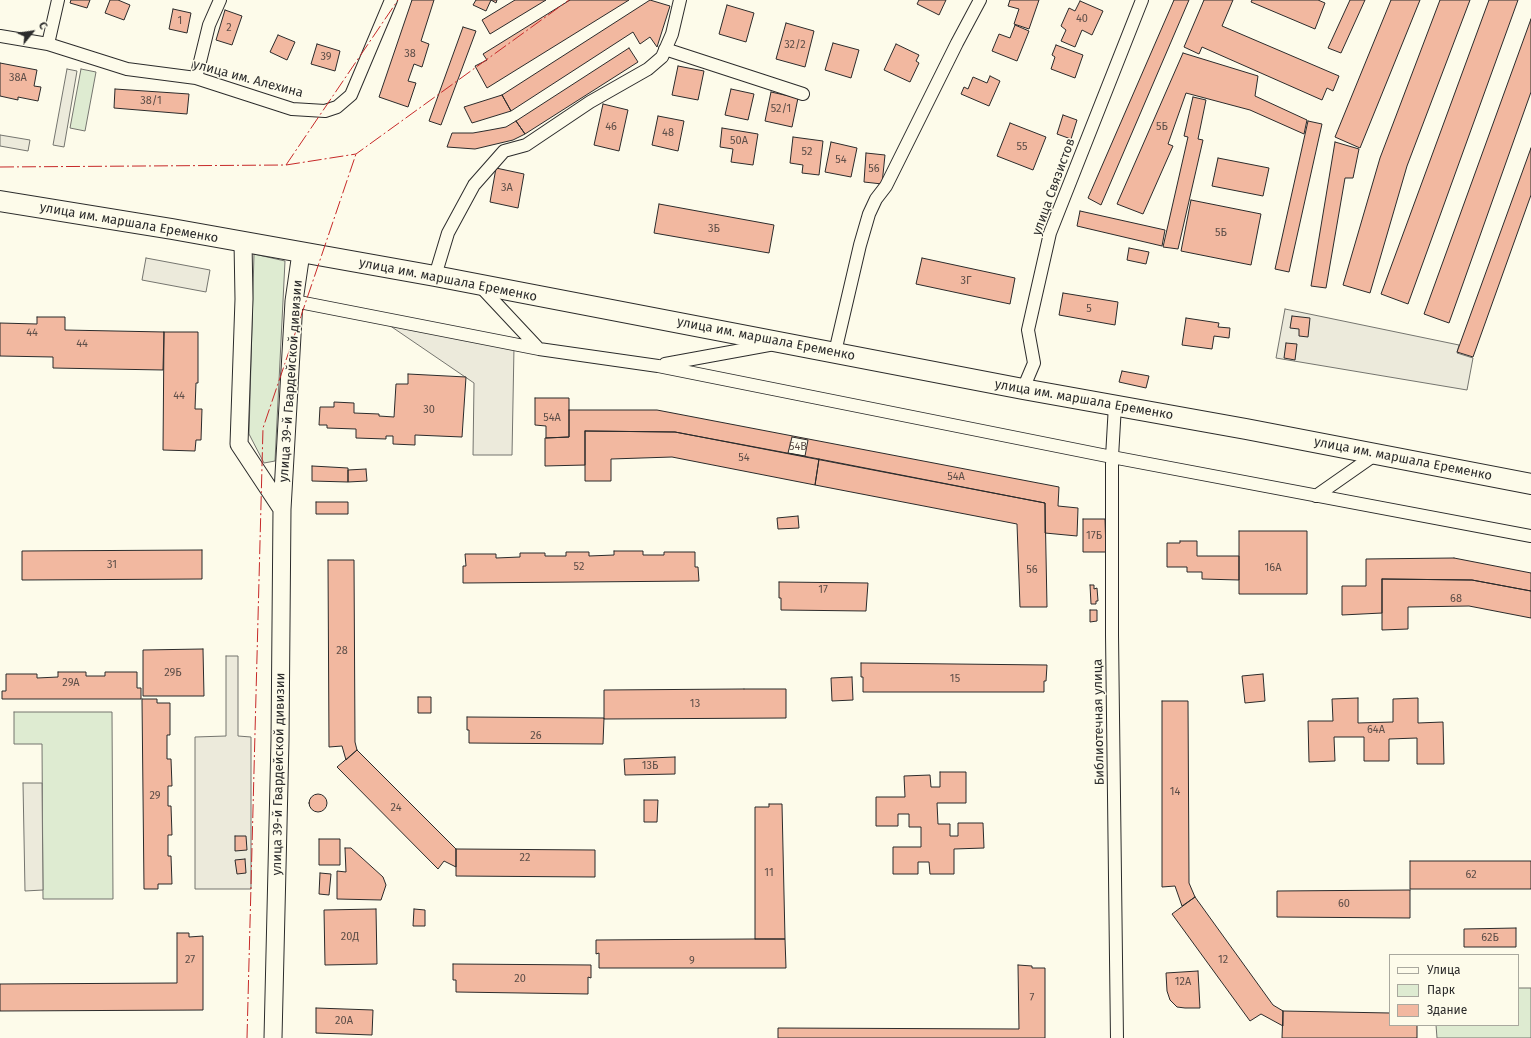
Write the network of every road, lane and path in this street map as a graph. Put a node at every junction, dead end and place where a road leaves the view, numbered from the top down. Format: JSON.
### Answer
{"nodes":[{"id":1,"x":58,"y":0,"type":"edge"},
{"id":2,"x":220,"y":0,"type":"edge"},
{"id":3,"x":391,"y":0,"type":"edge"},
{"id":4,"x":680,"y":0,"type":"edge"},
{"id":5,"x":980,"y":0,"type":"edge"},
{"id":6,"x":1142,"y":0,"type":"edge"},
{"id":7,"x":0,"y":36,"type":"edge"},
{"id":8,"x":48,"y":44,"type":"junction"},
{"id":9,"x":665,"y":49,"type":"junction"},
{"id":10,"x":196,"y":78,"type":"junction"},
{"id":11,"x":803,"y":94,"type":"dead end"},
{"id":12,"x":0,"y":201,"type":"edge"},
{"id":13,"x":243,"y":242,"type":"junction"},
{"id":14,"x":301,"y":253,"type":"junction"},
{"id":15,"x":435,"y":276,"type":"junction"},
{"id":16,"x":479,"y":285,"type":"junction"},
{"id":17,"x":294,"y":301,"type":"junction"},
{"id":18,"x":781,"y":342,"type":"junction"},
{"id":19,"x":539,"y":349,"type":"junction"},
{"id":20,"x":835,"y":352,"type":"junction"},
{"id":21,"x":658,"y":366,"type":"junction"},
{"id":22,"x":1023,"y":389,"type":"junction"},
{"id":23,"x":1115,"y":405,"type":"junction"},
{"id":24,"x":1376,"y":454,"type":"junction"},
{"id":25,"x":1112,"y":457,"type":"junction"},
{"id":26,"x":1531,"y":484,"type":"edge"},
{"id":27,"x":1316,"y":496,"type":"junction"},
{"id":28,"x":282,"y":509,"type":"junction"},
{"id":29,"x":1531,"y":536,"type":"edge"},
{"id":30,"x":273,"y":1038,"type":"edge"},
{"id":31,"x":1116,"y":1038,"type":"edge"}],
"edges":[{"from":1,"to":8,"type":"street"},
{"from":2,"to":10,"type":"street"},
{"from":3,"to":10,"type":"street","name":"улица им. Алехина"},
{"from":4,"to":9,"type":"street"},
{"from":5,"to":20,"type":"street"},
{"from":6,"to":22,"type":"street","name":"улица Связистов"},
{"from":7,"to":8,"type":"street","name":"улица им. Алехина"},
{"from":8,"to":10,"type":"street","name":"улица им. Алехина"},
{"from":9,"to":11,"type":"street"},
{"from":9,"to":15,"type":"street"},
{"from":12,"to":13,"type":"highway","name":"улица им. маршала Еременко"},
{"from":13,"to":14,"type":"highway","name":"улица им. маршала Еременко"},
{"from":13,"to":28,"type":"main road","name":"улица 39-й Гвардейской дивизии"},
{"from":14,"to":15,"type":"highway","name":"улица им. маршала Еременко"},
{"from":14,"to":17,"type":"main road","name":"улица 39-й Гвардейской дивизии"},
{"from":15,"to":16,"type":"highway","name":"улица им. маршала Еременко"},
{"from":16,"to":18,"type":"highway","name":"улица им. маршала Еременко"},
{"from":16,"to":19,"type":"street"},
{"from":17,"to":19,"type":"street"},
{"from":17,"to":28,"type":"main road","name":"улица 39-й Гвардейской дивизии"},
{"from":18,"to":20,"type":"highway","name":"улица им. маршала Еременко"},
{"from":18,"to":21,"type":"street"},
{"from":19,"to":21,"type":"street"},
{"from":20,"to":22,"type":"highway","name":"улица им. маршала Еременко"},
{"from":21,"to":25,"type":"street"},
{"from":22,"to":23,"type":"highway","name":"улица им. маршала Еременко"},
{"from":23,"to":24,"type":"highway","name":"улица им. маршала Еременко"},
{"from":23,"to":25,"type":"street","name":"Библиотечная улица"},
{"from":24,"to":26,"type":"highway","name":"улица им. маршала Еременко"},
{"from":24,"to":27,"type":"street"},
{"from":25,"to":27,"type":"street"},
{"from":25,"to":31,"type":"street","name":"Библиотечная улица"},
{"from":27,"to":29,"type":"street"},
{"from":28,"to":30,"type":"main road","name":"улица 39-й Гвардейской дивизии"}]}
